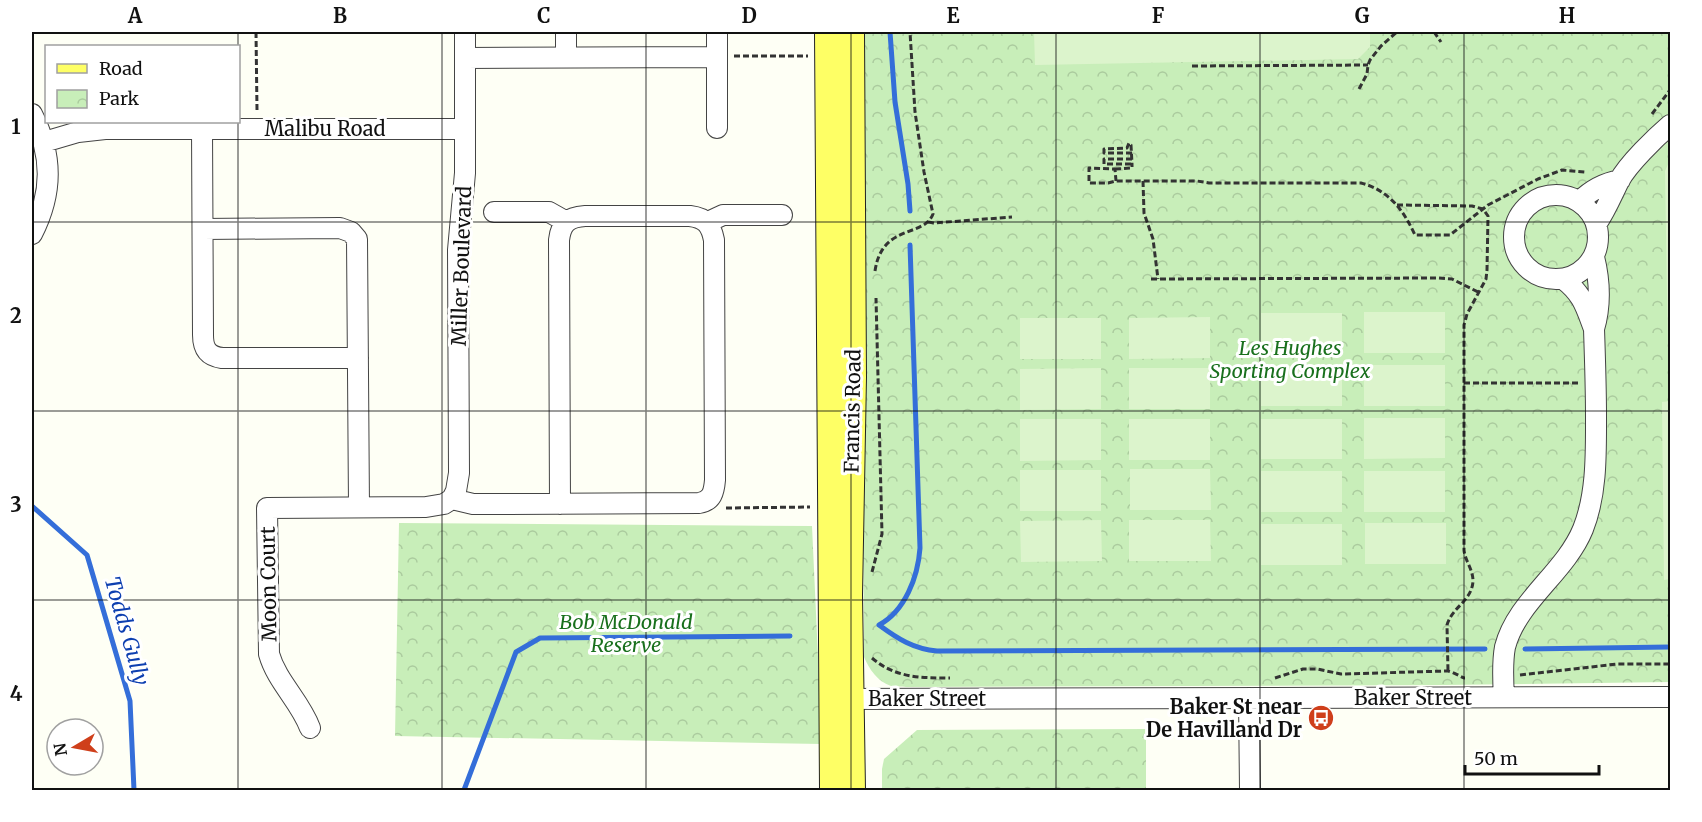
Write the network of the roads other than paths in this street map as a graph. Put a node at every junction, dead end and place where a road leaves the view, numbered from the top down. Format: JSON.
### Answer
{"nodes":[{"id":1,"x":465,"y":32,"type":"edge"},
{"id":2,"x":566,"y":32,"type":"edge"},
{"id":3,"x":717,"y":32,"type":"edge"},
{"id":4,"x":828,"y":32,"type":"edge"},
{"id":5,"x":851,"y":32,"type":"edge"},
{"id":6,"x":566,"y":57,"type":"junction"},
{"id":7,"x":717,"y":57,"type":"junction"},
{"id":8,"x":465,"y":58,"type":"junction"},
{"id":9,"x":32,"y":114,"type":"edge"},
{"id":10,"x":1671,"y":125,"type":"edge"},
{"id":11,"x":202,"y":128,"type":"junction"},
{"id":12,"x":717,"y":128,"type":"dead end"},
{"id":13,"x":465,"y":129,"type":"junction"},
{"id":14,"x":44,"y":142,"type":"junction"},
{"id":15,"x":1620,"y":180,"type":"junction"},
{"id":16,"x":1580,"y":201,"type":"junction"},
{"id":17,"x":494,"y":212,"type":"dead end"},
{"id":18,"x":782,"y":215,"type":"dead end"},
{"id":19,"x":565,"y":221,"type":"junction"},
{"id":20,"x":708,"y":222,"type":"junction"},
{"id":21,"x":1597,"y":223,"type":"junction"},
{"id":22,"x":203,"y":229,"type":"junction"},
{"id":23,"x":32,"y":234,"type":"edge"},
{"id":24,"x":1594,"y":257,"type":"junction"},
{"id":25,"x":1563,"y":279,"type":"junction"},
{"id":26,"x":1594,"y":329,"type":"junction"},
{"id":27,"x":358,"y":358,"type":"junction"},
{"id":28,"x":452,"y":499,"type":"junction"},
{"id":29,"x":560,"y":504,"type":"junction"},
{"id":30,"x":359,"y":507,"type":"junction"},
{"id":31,"x":1504,"y":697,"type":"junction"},
{"id":32,"x":1671,"y":697,"type":"edge"},
{"id":33,"x":1249,"y":698,"type":"junction"},
{"id":34,"x":841,"y":699,"type":"junction"},
{"id":35,"x":310,"y":728,"type":"dead end"},
{"id":36,"x":832,"y":790,"type":"edge"},
{"id":37,"x":852,"y":790,"type":"edge"},
{"id":38,"x":1250,"y":790,"type":"edge"}],
"edges":[{"from":1,"to":8,"type":"street","name":"Miller Boulevard"},
{"from":2,"to":6,"type":"street"},
{"from":3,"to":7,"type":"street"},
{"from":4,"to":34,"type":"main road","name":"Francis Road"},
{"from":5,"to":34,"type":"main road","name":"Francis Road"},
{"from":6,"to":7,"type":"street"},
{"from":6,"to":8,"type":"street"},
{"from":7,"to":12,"type":"street"},
{"from":8,"to":13,"type":"street","name":"Miller Boulevard"},
{"from":9,"to":14,"type":"street"},
{"from":10,"to":15,"type":"street"},
{"from":11,"to":13,"type":"street","name":"Malibu Road"},
{"from":11,"to":14,"type":"street","name":"Malibu Road"},
{"from":11,"to":22,"type":"street"},
{"from":13,"to":28,"type":"street","name":"Miller Boulevard"},
{"from":14,"to":23,"type":"street"},
{"from":15,"to":16,"type":"street"},
{"from":15,"to":21,"type":"street"},
{"from":16,"to":21,"type":"street"},
{"from":16,"to":25,"type":"street"},
{"from":17,"to":19,"type":"street"},
{"from":18,"to":20,"type":"street"},
{"from":19,"to":20,"type":"street"},
{"from":19,"to":29,"type":"street"},
{"from":20,"to":29,"type":"street"},
{"from":21,"to":24,"type":"street"},
{"from":22,"to":27,"type":"street"},
{"from":22,"to":27,"type":"street"},
{"from":24,"to":25,"type":"street"},
{"from":24,"to":26,"type":"street"},
{"from":25,"to":26,"type":"street"},
{"from":26,"to":31,"type":"street"},
{"from":27,"to":30,"type":"street"},
{"from":28,"to":29,"type":"street"},
{"from":28,"to":30,"type":"street","name":"Moon Court"},
{"from":30,"to":35,"type":"street","name":"Moon Court"},
{"from":31,"to":32,"type":"street","name":"Baker Street"},
{"from":31,"to":33,"type":"street","name":"Baker Street"},
{"from":33,"to":34,"type":"street","name":"Baker Street"},
{"from":33,"to":38,"type":"street"},
{"from":34,"to":36,"type":"main road","name":"Francis Road"},
{"from":34,"to":37,"type":"main road","name":"Francis Road"}]}
